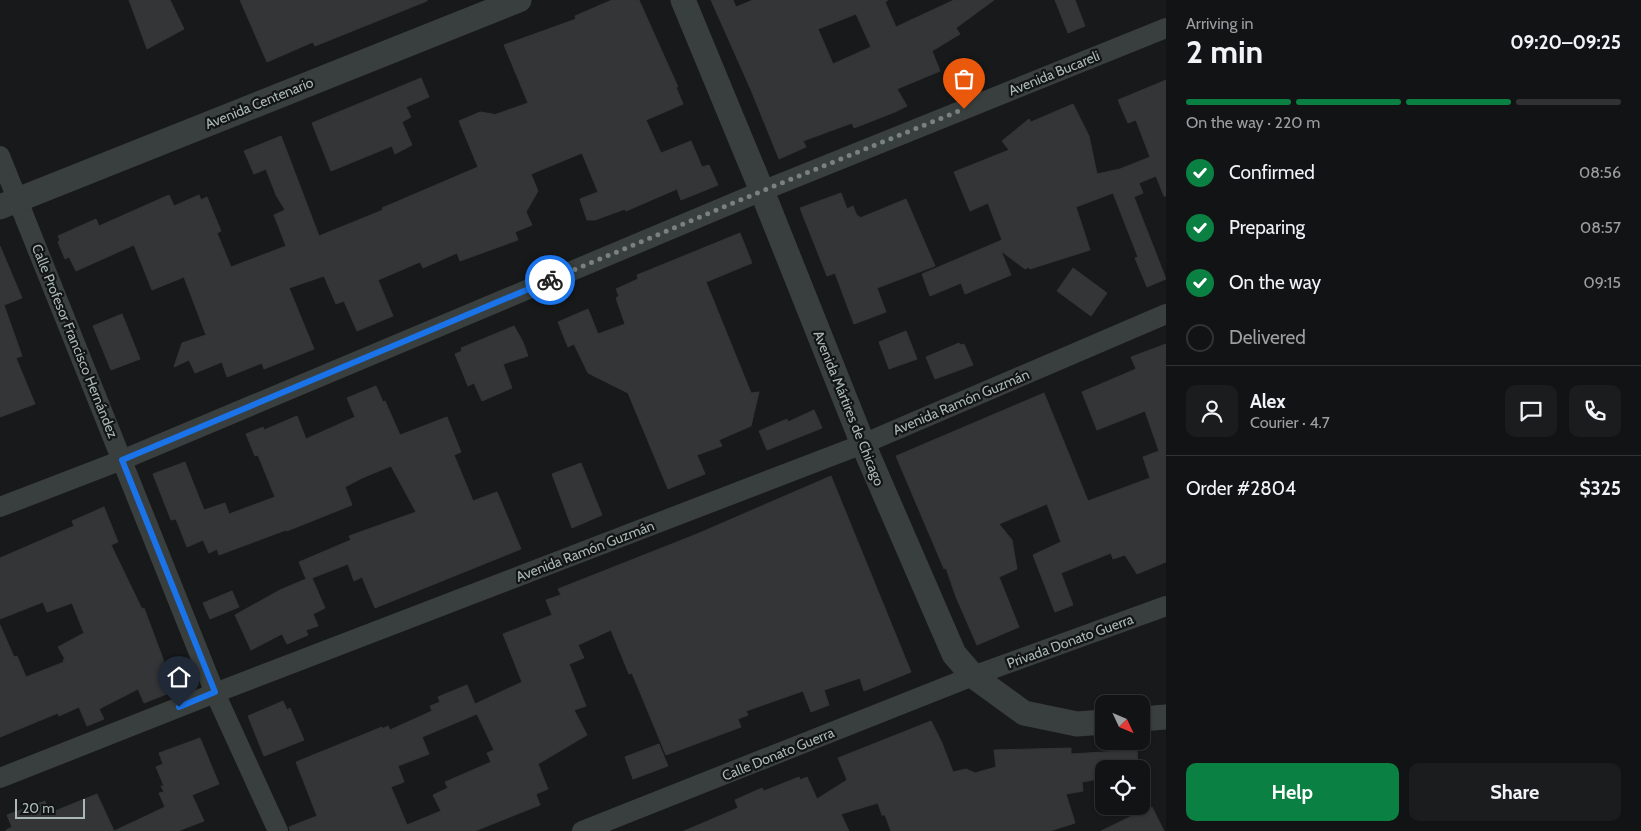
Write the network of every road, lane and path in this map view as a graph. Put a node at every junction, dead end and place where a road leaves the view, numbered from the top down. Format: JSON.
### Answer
{"nodes":[{"id":1,"x":519,"y":0,"type":"edge"},
{"id":2,"x":683,"y":0,"type":"edge"},
{"id":3,"x":1166,"y":28,"type":"edge"},
{"id":4,"x":0,"y":156,"type":"edge"},
{"id":5,"x":762,"y":191,"type":"junction"},
{"id":6,"x":9,"y":203,"type":"edge"},
{"id":7,"x":1166,"y":314,"type":"edge"},
{"id":8,"x":862,"y":444,"type":"junction"},
{"id":9,"x":122,"y":460,"type":"junction"},
{"id":10,"x":0,"y":508,"type":"edge"},
{"id":11,"x":1166,"y":606,"type":"edge"},
{"id":12,"x":973,"y":676,"type":"junction"},
{"id":13,"x":215,"y":692,"type":"junction"},
{"id":14,"x":1166,"y":717,"type":"edge"},
{"id":15,"x":1150,"y":718,"type":"edge"},
{"id":16,"x":1095,"y":723,"type":"edge"},
{"id":17,"x":0,"y":778,"type":"edge"},
{"id":18,"x":278,"y":831,"type":"edge"},
{"id":19,"x":582,"y":831,"type":"edge"}],
"edges":[{"from":1,"to":6,"type":"street","name":"Avenida Centenario"},
{"from":2,"to":5,"type":"street","name":"Avenida Mártires de Chicago"},
{"from":3,"to":5,"type":"street","name":"Avenida Bucareli"},
{"from":4,"to":6,"type":"street","name":"Calle Profesor Francisco Hernández"},
{"from":5,"to":8,"type":"street","name":"Avenida Mártires de Chicago"},
{"from":5,"to":9,"type":"street","name":"Avenida Bucareli"},
{"from":6,"to":9,"type":"street","name":"Calle Profesor Francisco Hernández"},
{"from":7,"to":8,"type":"street","name":"Avenida Ramón Guzmán"},
{"from":8,"to":12,"type":"street","name":"Avenida Mártires de Chicago"},
{"from":8,"to":13,"type":"street","name":"Avenida Ramón Guzmán"},
{"from":9,"to":10,"type":"street","name":"Avenida Bucareli"},
{"from":9,"to":13,"type":"street","name":"Calle Profesor Francisco Hernández"},
{"from":11,"to":12,"type":"street","name":"Privada Donato Guerra"},
{"from":12,"to":16,"type":"street","name":"Avenida Mártires de Chicago"},
{"from":12,"to":19,"type":"street","name":"Calle Donato Guerra"},
{"from":13,"to":17,"type":"street","name":"Avenida Ramón Guzmán"},
{"from":13,"to":18,"type":"street","name":"Calle Profesor Francisco Hernández"},
{"from":14,"to":15,"type":"street"}]}
